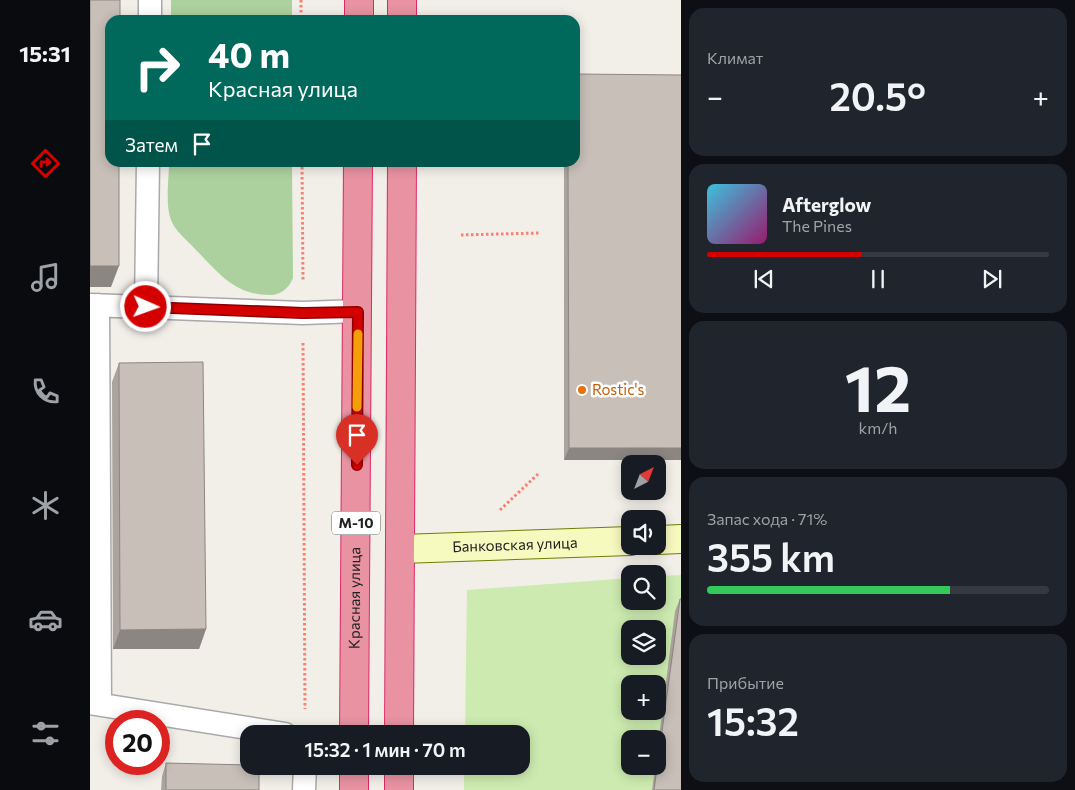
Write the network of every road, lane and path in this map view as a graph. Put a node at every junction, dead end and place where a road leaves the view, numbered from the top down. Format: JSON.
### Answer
{"nodes":[{"id":1,"x":150,"y":0,"type":"edge"},
{"id":2,"x":301,"y":0,"type":"edge"},
{"id":3,"x":359,"y":0,"type":"edge"},
{"id":4,"x":402,"y":0,"type":"edge"},
{"id":5,"x":150,"y":15,"type":"edge"},
{"id":6,"x":301,"y":15,"type":"edge"},
{"id":7,"x":359,"y":15,"type":"edge"},
{"id":8,"x":402,"y":15,"type":"edge"},
{"id":9,"x":148,"y":167,"type":"edge"},
{"id":10,"x":302,"y":167,"type":"edge"},
{"id":11,"x":358,"y":167,"type":"edge"},
{"id":12,"x":402,"y":167,"type":"edge"},
{"id":13,"x":540,"y":233,"type":"dead end"},
{"id":14,"x":461,"y":235,"type":"dead end"},
{"id":15,"x":94,"y":305,"type":"edge"},
{"id":16,"x":146,"y":307,"type":"junction"},
{"id":17,"x":358,"y":312,"type":"junction"},
{"id":18,"x":303,"y":313,"type":"junction"},
{"id":19,"x":538,"y":474,"type":"dead end"},
{"id":20,"x":499,"y":511,"type":"dead end"},
{"id":21,"x":666,"y":540,"type":"edge"},
{"id":22,"x":681,"y":540,"type":"edge"},
{"id":23,"x":621,"y":542,"type":"edge"},
{"id":24,"x":401,"y":549,"type":"junction"},
{"id":25,"x":95,"y":704,"type":"edge"},
{"id":26,"x":305,"y":714,"type":"dead end"},
{"id":27,"x":354,"y":725,"type":"edge"},
{"id":28,"x":399,"y":725,"type":"edge"},
{"id":29,"x":240,"y":727,"type":"edge"},
{"id":30,"x":305,"y":775,"type":"edge"},
{"id":31,"x":354,"y":775,"type":"edge"},
{"id":32,"x":399,"y":775,"type":"edge"},
{"id":33,"x":304,"y":790,"type":"edge"},
{"id":34,"x":354,"y":790,"type":"edge"},
{"id":35,"x":399,"y":790,"type":"edge"}],
"edges":[{"from":1,"to":5,"type":"lane"},
{"from":2,"to":6,"type":"path"},
{"from":3,"to":7,"type":"highway"},
{"from":4,"to":8,"type":"highway"},
{"from":9,"to":16,"type":"lane"},
{"from":10,"to":18,"type":"path"},
{"from":11,"to":17,"type":"highway","name":"Красная улица","number":"М-10"},
{"from":12,"to":24,"type":"highway","number":"М-10"},
{"from":13,"to":14,"type":"path"},
{"from":15,"to":16,"type":"lane"},
{"from":15,"to":25,"type":"lane"},
{"from":16,"to":18,"type":"lane"},
{"from":17,"to":18,"type":"lane"},
{"from":17,"to":27,"type":"highway","name":"Красная улица","number":"М-10"},
{"from":18,"to":26,"type":"path"},
{"from":19,"to":20,"type":"path"},
{"from":21,"to":22,"type":"street"},
{"from":23,"to":24,"type":"street","name":"Банковская улица"},
{"from":24,"to":28,"type":"highway","number":"М-10"},
{"from":25,"to":29,"type":"lane"},
{"from":30,"to":33,"type":"lane"},
{"from":31,"to":34,"type":"highway"},
{"from":32,"to":35,"type":"highway"}]}
